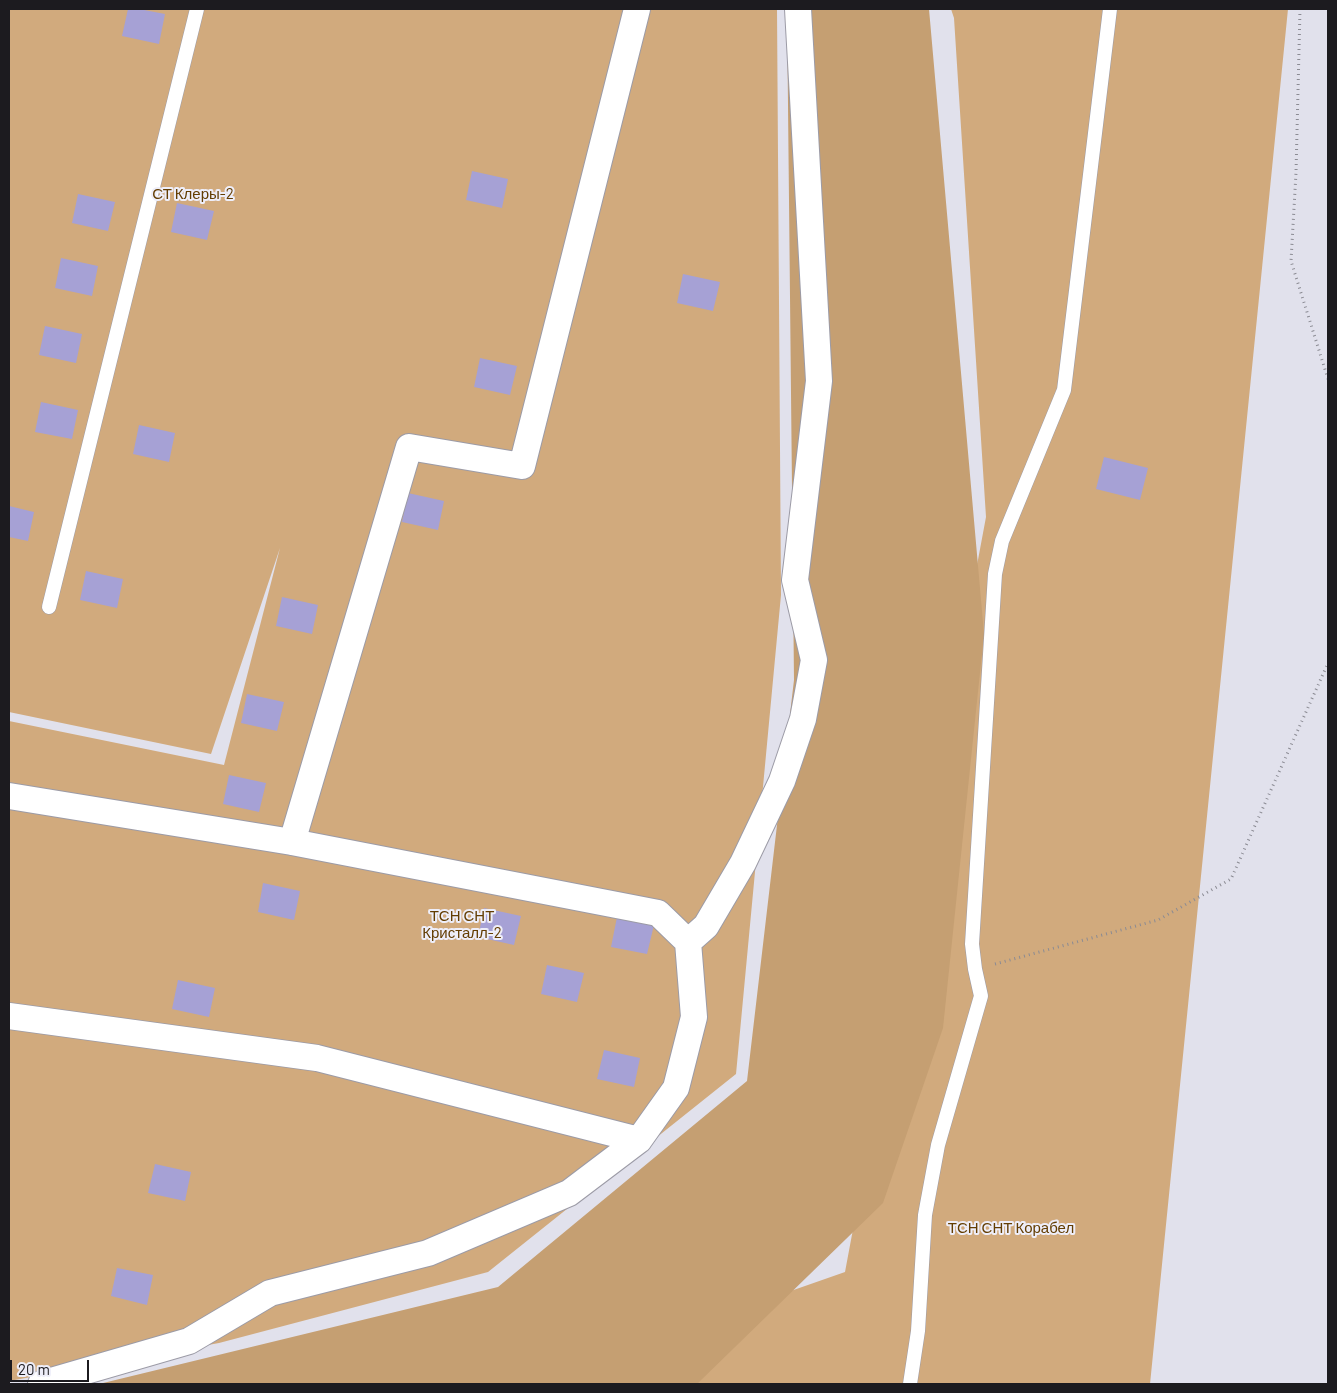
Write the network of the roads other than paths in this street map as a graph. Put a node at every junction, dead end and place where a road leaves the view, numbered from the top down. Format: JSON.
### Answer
{"nodes":[{"id":1,"x":197,"y":9,"type":"edge"},
{"id":2,"x":637,"y":9,"type":"edge"},
{"id":3,"x":798,"y":9,"type":"edge"},
{"id":4,"x":1110,"y":9,"type":"edge"},
{"id":5,"x":49,"y":608,"type":"dead end"},
{"id":6,"x":9,"y":796,"type":"edge"},
{"id":7,"x":292,"y":842,"type":"junction"},
{"id":8,"x":688,"y":942,"type":"junction"},
{"id":9,"x":9,"y":1016,"type":"edge"},
{"id":10,"x":639,"y":1140,"type":"junction"},
{"id":11,"x":41,"y":1384,"type":"edge"},
{"id":12,"x":910,"y":1384,"type":"edge"}],
"edges":[{"from":1,"to":5,"type":"lane"},
{"from":2,"to":7,"type":"street"},
{"from":3,"to":8,"type":"street"},
{"from":4,"to":12,"type":"lane"},
{"from":6,"to":7,"type":"street"},
{"from":7,"to":8,"type":"street"},
{"from":8,"to":10,"type":"street"},
{"from":9,"to":10,"type":"street"},
{"from":10,"to":11,"type":"street"}]}
